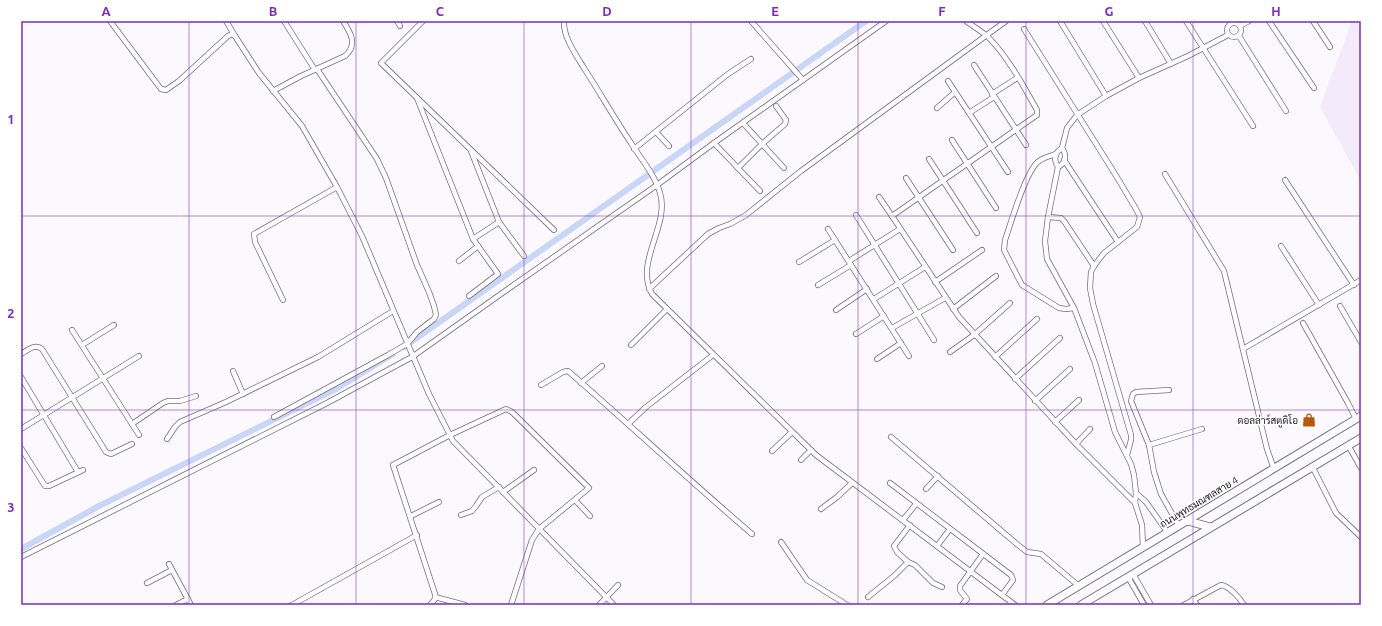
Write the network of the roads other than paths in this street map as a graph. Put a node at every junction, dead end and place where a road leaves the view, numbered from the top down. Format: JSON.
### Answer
{"nodes":[{"id":1,"x":110,"y":21,"type":"edge"},
{"id":2,"x":226,"y":21,"type":"edge"},
{"id":3,"x":284,"y":21,"type":"edge"},
{"id":4,"x":343,"y":21,"type":"edge"},
{"id":5,"x":397,"y":21,"type":"edge"},
{"id":6,"x":423,"y":21,"type":"edge"},
{"id":7,"x":564,"y":21,"type":"edge"},
{"id":8,"x":752,"y":21,"type":"edge"},
{"id":9,"x":886,"y":21,"type":"edge"},
{"id":10,"x":966,"y":21,"type":"edge"},
{"id":11,"x":1006,"y":21,"type":"edge"},
{"id":12,"x":1060,"y":21,"type":"edge"},
{"id":13,"x":1103,"y":21,"type":"edge"},
{"id":14,"x":1145,"y":21,"type":"edge"},
{"id":15,"x":1186,"y":21,"type":"edge"},
{"id":16,"x":1249,"y":21,"type":"edge"},
{"id":17,"x":1270,"y":21,"type":"edge"},
{"id":18,"x":1313,"y":21,"type":"edge"},
{"id":19,"x":1230,"y":22,"type":"edge"},
{"id":20,"x":400,"y":26,"type":"dead end"},
{"id":21,"x":1240,"y":26,"type":"junction"},
{"id":22,"x":1024,"y":29,"type":"dead end"},
{"id":23,"x":1228,"y":35,"type":"junction"},
{"id":24,"x":236,"y":36,"type":"junction"},
{"id":25,"x":1239,"y":36,"type":"junction"},
{"id":26,"x":988,"y":37,"type":"junction"},
{"id":27,"x":1330,"y":47,"type":"dead end"},
{"id":28,"x":1204,"y":48,"type":"junction"},
{"id":29,"x":751,"y":59,"type":"dead end"},
{"id":30,"x":1171,"y":64,"type":"junction"},
{"id":31,"x":974,"y":66,"type":"dead end"},
{"id":32,"x":316,"y":69,"type":"junction"},
{"id":33,"x":800,"y":76,"type":"junction"},
{"id":34,"x":1017,"y":78,"type":"junction"},
{"id":35,"x":1139,"y":78,"type":"junction"},
{"id":36,"x":948,"y":81,"type":"dead end"},
{"id":37,"x":1314,"y":88,"type":"dead end"},
{"id":38,"x":273,"y":91,"type":"junction"},
{"id":39,"x":955,"y":92,"type":"junction"},
{"id":40,"x":993,"y":96,"type":"junction"},
{"id":41,"x":1106,"y":96,"type":"junction"},
{"id":42,"x":416,"y":97,"type":"junction"},
{"id":43,"x":776,"y":106,"type":"dead end"},
{"id":44,"x":936,"y":108,"type":"dead end"},
{"id":45,"x":1286,"y":111,"type":"dead end"},
{"id":46,"x":969,"y":113,"type":"junction"},
{"id":47,"x":1077,"y":114,"type":"junction"},
{"id":48,"x":743,"y":123,"type":"junction"},
{"id":49,"x":1253,"y":126,"type":"dead end"},
{"id":50,"x":1015,"y":130,"type":"junction"},
{"id":51,"x":656,"y":132,"type":"junction"},
{"id":52,"x":952,"y":140,"type":"dead end"},
{"id":53,"x":714,"y":143,"type":"junction"},
{"id":54,"x":762,"y":144,"type":"junction"},
{"id":55,"x":1026,"y":145,"type":"dead end"},
{"id":56,"x":669,"y":146,"type":"dead end"},
{"id":57,"x":991,"y":146,"type":"junction"},
{"id":58,"x":1062,"y":148,"type":"junction"},
{"id":59,"x":634,"y":149,"type":"junction"},
{"id":60,"x":471,"y":150,"type":"junction"},
{"id":61,"x":1056,"y":154,"type":"junction"},
{"id":62,"x":929,"y":159,"type":"dead end"},
{"id":63,"x":1064,"y":160,"type":"junction"},
{"id":64,"x":967,"y":163,"type":"junction"},
{"id":65,"x":1058,"y":166,"type":"junction"},
{"id":66,"x":738,"y":168,"type":"junction"},
{"id":67,"x":784,"y":168,"type":"dead end"},
{"id":68,"x":1008,"y":172,"type":"dead end"},
{"id":69,"x":1165,"y":174,"type":"dead end"},
{"id":70,"x":906,"y":178,"type":"dead end"},
{"id":71,"x":943,"y":180,"type":"junction"},
{"id":72,"x":1285,"y":180,"type":"dead end"},
{"id":73,"x":657,"y":185,"type":"junction"},
{"id":74,"x":337,"y":187,"type":"junction"},
{"id":75,"x":760,"y":191,"type":"dead end"},
{"id":76,"x":919,"y":197,"type":"junction"},
{"id":77,"x":879,"y":198,"type":"dead end"},
{"id":78,"x":996,"y":208,"type":"dead end"},
{"id":79,"x":856,"y":216,"type":"dead end"},
{"id":80,"x":892,"y":216,"type":"junction"},
{"id":81,"x":1048,"y":217,"type":"junction"},
{"id":82,"x":499,"y":222,"type":"junction"},
{"id":83,"x":828,"y":229,"type":"dead end"},
{"id":84,"x":900,"y":229,"type":"junction"},
{"id":85,"x":554,"y":230,"type":"dead end"},
{"id":86,"x":977,"y":233,"type":"dead end"},
{"id":87,"x":473,"y":239,"type":"junction"},
{"id":88,"x":835,"y":240,"type":"junction"},
{"id":89,"x":1118,"y":242,"type":"junction"},
{"id":90,"x":874,"y":245,"type":"junction"},
{"id":91,"x":478,"y":246,"type":"junction"},
{"id":92,"x":1281,"y":246,"type":"dead end"},
{"id":93,"x":953,"y":250,"type":"dead end"},
{"id":94,"x":982,"y":250,"type":"dead end"},
{"id":95,"x":524,"y":256,"type":"dead end"},
{"id":96,"x":459,"y":261,"type":"dead end"},
{"id":97,"x":799,"y":262,"type":"dead end"},
{"id":98,"x":850,"y":263,"type":"junction"},
{"id":99,"x":1094,"y":266,"type":"junction"},
{"id":100,"x":925,"y":267,"type":"junction"},
{"id":101,"x":996,"y":276,"type":"dead end"},
{"id":102,"x":1361,"y":280,"type":"edge"},
{"id":103,"x":935,"y":282,"type":"junction"},
{"id":104,"x":899,"y":283,"type":"junction"},
{"id":105,"x":1354,"y":285,"type":"junction"},
{"id":106,"x":818,"y":286,"type":"dead end"},
{"id":107,"x":649,"y":289,"type":"junction"},
{"id":108,"x":868,"y":289,"type":"junction"},
{"id":109,"x":469,"y":296,"type":"dead end"},
{"id":110,"x":945,"y":298,"type":"junction"},
{"id":111,"x":874,"y":299,"type":"junction"},
{"id":112,"x":283,"y":300,"type":"dead end"},
{"id":113,"x":1010,"y":303,"type":"dead end"},
{"id":114,"x":1319,"y":305,"type":"junction"},
{"id":115,"x":1340,"y":306,"type":"dead end"},
{"id":116,"x":1074,"y":308,"type":"junction"},
{"id":117,"x":667,"y":309,"type":"junction"},
{"id":118,"x":953,"y":309,"type":"junction"},
{"id":119,"x":836,"y":310,"type":"dead end"},
{"id":120,"x":393,"y":311,"type":"junction"},
{"id":121,"x":918,"y":313,"type":"junction"},
{"id":122,"x":884,"y":316,"type":"junction"},
{"id":123,"x":1037,"y":319,"type":"dead end"},
{"id":124,"x":1303,"y":323,"type":"dead end"},
{"id":125,"x":114,"y":325,"type":"dead end"},
{"id":126,"x":892,"y":328,"type":"junction"},
{"id":127,"x":72,"y":330,"type":"dead end"},
{"id":128,"x":856,"y":334,"type":"dead end"},
{"id":129,"x":974,"y":335,"type":"junction"},
{"id":130,"x":1060,"y":338,"type":"dead end"},
{"id":131,"x":934,"y":340,"type":"dead end"},
{"id":132,"x":1361,"y":342,"type":"edge"},
{"id":133,"x":901,"y":343,"type":"junction"},
{"id":134,"x":407,"y":344,"type":"junction"},
{"id":135,"x":631,"y":344,"type":"dead end"},
{"id":136,"x":82,"y":345,"type":"junction"},
{"id":137,"x":1243,"y":349,"type":"junction"},
{"id":138,"x":950,"y":352,"type":"dead end"},
{"id":139,"x":21,"y":354,"type":"edge"},
{"id":140,"x":411,"y":355,"type":"junction"},
{"id":141,"x":713,"y":355,"type":"junction"},
{"id":142,"x":139,"y":356,"type":"dead end"},
{"id":143,"x":909,"y":356,"type":"dead end"},
{"id":144,"x":995,"y":358,"type":"junction"},
{"id":145,"x":877,"y":359,"type":"dead end"},
{"id":146,"x":602,"y":366,"type":"dead end"},
{"id":147,"x":1070,"y":369,"type":"dead end"},
{"id":148,"x":233,"y":371,"type":"dead end"},
{"id":149,"x":21,"y":377,"type":"edge"},
{"id":150,"x":103,"y":378,"type":"junction"},
{"id":151,"x":1015,"y":379,"type":"junction"},
{"id":152,"x":581,"y":383,"type":"junction"},
{"id":153,"x":541,"y":385,"type":"dead end"},
{"id":154,"x":1169,"y":390,"type":"dead end"},
{"id":155,"x":243,"y":394,"type":"junction"},
{"id":156,"x":196,"y":396,"type":"dead end"},
{"id":157,"x":72,"y":398,"type":"junction"},
{"id":158,"x":1079,"y":400,"type":"dead end"},
{"id":159,"x":1035,"y":401,"type":"junction"},
{"id":160,"x":43,"y":415,"type":"junction"},
{"id":161,"x":274,"y":417,"type":"dead end"},
{"id":162,"x":1358,"y":417,"type":"edge"},
{"id":163,"x":1055,"y":422,"type":"junction"},
{"id":164,"x":132,"y":424,"type":"junction"},
{"id":165,"x":628,"y":424,"type":"junction"},
{"id":166,"x":21,"y":429,"type":"edge"},
{"id":167,"x":1090,"y":429,"type":"dead end"},
{"id":168,"x":1202,"y":429,"type":"dead end"},
{"id":169,"x":792,"y":432,"type":"junction"},
{"id":170,"x":139,"y":435,"type":"dead end"},
{"id":171,"x":450,"y":435,"type":"junction"},
{"id":172,"x":891,"y":437,"type":"dead end"},
{"id":173,"x":1361,"y":438,"type":"edge"},
{"id":174,"x":167,"y":439,"type":"dead end"},
{"id":175,"x":132,"y":444,"type":"dead end"},
{"id":176,"x":1076,"y":444,"type":"junction"},
{"id":177,"x":1149,"y":445,"type":"junction"},
{"id":178,"x":1348,"y":445,"type":"junction"},
{"id":179,"x":21,"y":448,"type":"edge"},
{"id":180,"x":811,"y":450,"type":"junction"},
{"id":181,"x":772,"y":451,"type":"dead end"},
{"id":182,"x":1127,"y":455,"type":"junction"},
{"id":183,"x":801,"y":460,"type":"dead end"},
{"id":184,"x":1312,"y":466,"type":"junction"},
{"id":185,"x":1274,"y":468,"type":"junction"},
{"id":186,"x":1361,"y":468,"type":"edge"},
{"id":187,"x":534,"y":470,"type":"dead end"},
{"id":188,"x":938,"y":476,"type":"junction"},
{"id":189,"x":852,"y":483,"type":"junction"},
{"id":190,"x":890,"y":483,"type":"dead end"},
{"id":191,"x":499,"y":487,"type":"junction"},
{"id":192,"x":926,"y":489,"type":"dead end"},
{"id":193,"x":503,"y":492,"type":"junction"},
{"id":194,"x":1136,"y":493,"type":"junction"},
{"id":195,"x":575,"y":500,"type":"junction"},
{"id":196,"x":439,"y":502,"type":"dead end"},
{"id":197,"x":1135,"y":503,"type":"junction"},
{"id":198,"x":916,"y":504,"type":"junction"},
{"id":199,"x":820,"y":509,"type":"dead end"},
{"id":200,"x":461,"y":515,"type":"dead end"},
{"id":201,"x":411,"y":516,"type":"junction"},
{"id":202,"x":590,"y":516,"type":"dead end"},
{"id":203,"x":903,"y":520,"type":"junction"},
{"id":204,"x":1188,"y":520,"type":"junction"},
{"id":205,"x":910,"y":526,"type":"junction"},
{"id":206,"x":1179,"y":526,"type":"junction"},
{"id":207,"x":1210,"y":527,"type":"junction"},
{"id":208,"x":539,"y":529,"type":"junction"},
{"id":209,"x":950,"y":529,"type":"junction"},
{"id":210,"x":1168,"y":533,"type":"junction"},
{"id":211,"x":752,"y":534,"type":"dead end"},
{"id":212,"x":417,"y":535,"type":"junction"},
{"id":213,"x":1361,"y":537,"type":"edge"},
{"id":214,"x":781,"y":542,"type":"dead end"},
{"id":215,"x":937,"y":546,"type":"junction"},
{"id":216,"x":1143,"y":548,"type":"junction"},
{"id":217,"x":983,"y":554,"type":"junction"},
{"id":218,"x":21,"y":557,"type":"edge"},
{"id":219,"x":908,"y":562,"type":"junction"},
{"id":220,"x":169,"y":564,"type":"dead end"},
{"id":221,"x":172,"y":570,"type":"junction"},
{"id":222,"x":970,"y":571,"type":"junction"},
{"id":223,"x":1130,"y":576,"type":"junction"},
{"id":224,"x":147,"y":583,"type":"dead end"},
{"id":225,"x":618,"y":585,"type":"dead end"},
{"id":226,"x":1079,"y":586,"type":"junction"},
{"id":227,"x":942,"y":587,"type":"dead end"},
{"id":228,"x":1002,"y":595,"type":"junction"},
{"id":229,"x":435,"y":597,"type":"junction"},
{"id":230,"x":868,"y":597,"type":"dead end"},
{"id":231,"x":606,"y":598,"type":"junction"},
{"id":232,"x":188,"y":599,"type":"junction"},
{"id":233,"x":1193,"y":599,"type":"junction"},
{"id":234,"x":176,"y":605,"type":"edge"},
{"id":235,"x":191,"y":605,"type":"edge"},
{"id":236,"x":292,"y":605,"type":"edge"},
{"id":237,"x":430,"y":605,"type":"edge"},
{"id":238,"x":465,"y":605,"type":"edge"},
{"id":239,"x":511,"y":605,"type":"edge"},
{"id":240,"x":599,"y":605,"type":"edge"},
{"id":241,"x":614,"y":605,"type":"edge"},
{"id":242,"x":846,"y":605,"type":"edge"},
{"id":243,"x":962,"y":605,"type":"edge"},
{"id":244,"x":1015,"y":605,"type":"edge"},
{"id":245,"x":1048,"y":605,"type":"edge"},
{"id":246,"x":1081,"y":605,"type":"edge"},
{"id":247,"x":1144,"y":605,"type":"edge"},
{"id":248,"x":1151,"y":605,"type":"edge"},
{"id":249,"x":1184,"y":605,"type":"edge"},
{"id":250,"x":1197,"y":605,"type":"edge"},
{"id":251,"x":1244,"y":605,"type":"edge"}],
"edges":[{"from":1,"to":24,"type":"street"},
{"from":2,"to":24,"type":"street"},
{"from":3,"to":32,"type":"street"},
{"from":4,"to":32,"type":"street"},
{"from":5,"to":20,"type":"street"},
{"from":6,"to":42,"type":"street"},
{"from":7,"to":59,"type":"street"},
{"from":8,"to":33,"type":"street"},
{"from":9,"to":33,"type":"street"},
{"from":10,"to":26,"type":"street"},
{"from":11,"to":26,"type":"street"},
{"from":12,"to":41,"type":"street"},
{"from":13,"to":35,"type":"street"},
{"from":14,"to":30,"type":"street"},
{"from":15,"to":28,"type":"street"},
{"from":16,"to":21,"type":"street"},
{"from":17,"to":37,"type":"street"},
{"from":18,"to":27,"type":"street"},
{"from":19,"to":21,"type":"street"},
{"from":19,"to":23,"type":"street"},
{"from":21,"to":25,"type":"street"},
{"from":22,"to":47,"type":"street"},
{"from":23,"to":25,"type":"street"},
{"from":23,"to":28,"type":"street"},
{"from":24,"to":38,"type":"street"},
{"from":25,"to":45,"type":"street"},
{"from":26,"to":34,"type":"street"},
{"from":26,"to":107,"type":"street"},
{"from":28,"to":30,"type":"street"},
{"from":28,"to":49,"type":"street"},
{"from":29,"to":51,"type":"street"},
{"from":30,"to":35,"type":"street"},
{"from":31,"to":40,"type":"street"},
{"from":32,"to":38,"type":"street"},
{"from":32,"to":134,"type":"street"},
{"from":33,"to":48,"type":"street"},
{"from":34,"to":40,"type":"street"},
{"from":34,"to":50,"type":"street"},
{"from":35,"to":41,"type":"street"},
{"from":36,"to":39,"type":"street"},
{"from":38,"to":74,"type":"street"},
{"from":39,"to":44,"type":"street"},
{"from":39,"to":46,"type":"street"},
{"from":40,"to":46,"type":"street"},
{"from":40,"to":50,"type":"street"},
{"from":41,"to":47,"type":"street"},
{"from":42,"to":60,"type":"street"},
{"from":42,"to":87,"type":"street"},
{"from":43,"to":54,"type":"street"},
{"from":46,"to":57,"type":"street"},
{"from":47,"to":58,"type":"street"},
{"from":47,"to":89,"type":"street"},
{"from":48,"to":53,"type":"street"},
{"from":48,"to":54,"type":"street"},
{"from":50,"to":55,"type":"street"},
{"from":50,"to":57,"type":"street"},
{"from":51,"to":56,"type":"street"},
{"from":51,"to":59,"type":"street"},
{"from":52,"to":64,"type":"street"},
{"from":53,"to":66,"type":"street"},
{"from":53,"to":73,"type":"street"},
{"from":54,"to":66,"type":"street"},
{"from":54,"to":67,"type":"street"},
{"from":57,"to":64,"type":"street"},
{"from":57,"to":68,"type":"street"},
{"from":58,"to":61,"type":"street"},
{"from":58,"to":63,"type":"street"},
{"from":59,"to":73,"type":"street"},
{"from":60,"to":82,"type":"street"},
{"from":60,"to":85,"type":"street"},
{"from":61,"to":65,"type":"street"},
{"from":61,"to":116,"type":"street"},
{"from":62,"to":71,"type":"street"},
{"from":63,"to":65,"type":"street"},
{"from":63,"to":89,"type":"street"},
{"from":64,"to":71,"type":"street"},
{"from":64,"to":78,"type":"street"},
{"from":65,"to":81,"type":"street"},
{"from":66,"to":75,"type":"street"},
{"from":69,"to":137,"type":"street"},
{"from":70,"to":76,"type":"street"},
{"from":71,"to":76,"type":"street"},
{"from":71,"to":86,"type":"street"},
{"from":72,"to":105,"type":"street"},
{"from":73,"to":107,"type":"street"},
{"from":73,"to":140,"type":"street"},
{"from":74,"to":112,"type":"street"},
{"from":74,"to":120,"type":"street"},
{"from":76,"to":80,"type":"street"},
{"from":76,"to":93,"type":"street"},
{"from":77,"to":80,"type":"street"},
{"from":79,"to":90,"type":"street"},
{"from":80,"to":84,"type":"street"},
{"from":81,"to":99,"type":"street"},
{"from":81,"to":116,"type":"street"},
{"from":82,"to":87,"type":"street"},
{"from":82,"to":95,"type":"street"},
{"from":83,"to":88,"type":"street"},
{"from":84,"to":90,"type":"street"},
{"from":84,"to":100,"type":"street"},
{"from":87,"to":91,"type":"street"},
{"from":88,"to":97,"type":"street"},
{"from":88,"to":98,"type":"street"},
{"from":89,"to":99,"type":"street"},
{"from":90,"to":98,"type":"street"},
{"from":90,"to":104,"type":"street"},
{"from":91,"to":96,"type":"street"},
{"from":91,"to":109,"type":"street"},
{"from":92,"to":114,"type":"street"},
{"from":94,"to":103,"type":"street"},
{"from":98,"to":106,"type":"street"},
{"from":98,"to":108,"type":"street"},
{"from":99,"to":182,"type":"street"},
{"from":100,"to":103,"type":"street"},
{"from":100,"to":104,"type":"street"},
{"from":101,"to":118,"type":"street"},
{"from":102,"to":105,"type":"street"},
{"from":103,"to":110,"type":"street"},
{"from":104,"to":111,"type":"street"},
{"from":104,"to":121,"type":"street"},
{"from":105,"to":114,"type":"street"},
{"from":107,"to":117,"type":"street"},
{"from":108,"to":111,"type":"street"},
{"from":108,"to":119,"type":"street"},
{"from":110,"to":118,"type":"street"},
{"from":110,"to":121,"type":"street"},
{"from":111,"to":122,"type":"street"},
{"from":113,"to":129,"type":"street"},
{"from":114,"to":137,"type":"street"},
{"from":115,"to":132,"type":"street"},
{"from":116,"to":182,"type":"street"},
{"from":117,"to":135,"type":"street"},
{"from":117,"to":141,"type":"street"},
{"from":118,"to":129,"type":"street"},
{"from":120,"to":134,"type":"street"},
{"from":120,"to":155,"type":"street"},
{"from":121,"to":126,"type":"street"},
{"from":121,"to":131,"type":"street"},
{"from":122,"to":126,"type":"street"},
{"from":122,"to":128,"type":"street"},
{"from":123,"to":144,"type":"street"},
{"from":124,"to":162,"type":"street"},
{"from":125,"to":136,"type":"street"},
{"from":126,"to":133,"type":"street"},
{"from":127,"to":136,"type":"street"},
{"from":129,"to":138,"type":"street"},
{"from":129,"to":144,"type":"street"},
{"from":130,"to":151,"type":"street"},
{"from":133,"to":143,"type":"street"},
{"from":133,"to":145,"type":"street"},
{"from":134,"to":140,"type":"street"},
{"from":134,"to":161,"type":"street"},
{"from":136,"to":150,"type":"street"},
{"from":137,"to":185,"type":"street"},
{"from":139,"to":157,"type":"street"},
{"from":140,"to":171,"type":"street"},
{"from":140,"to":218,"type":"street"},
{"from":141,"to":165,"type":"street"},
{"from":141,"to":169,"type":"street"},
{"from":142,"to":150,"type":"street"},
{"from":144,"to":151,"type":"street"},
{"from":146,"to":152,"type":"street"},
{"from":147,"to":159,"type":"street"},
{"from":148,"to":155,"type":"street"},
{"from":149,"to":160,"type":"street"},
{"from":150,"to":157,"type":"street"},
{"from":150,"to":164,"type":"street"},
{"from":151,"to":159,"type":"street"},
{"from":152,"to":153,"type":"street"},
{"from":152,"to":165,"type":"street"},
{"from":154,"to":177,"type":"street"},
{"from":155,"to":174,"type":"street"},
{"from":156,"to":164,"type":"street"},
{"from":157,"to":160,"type":"street"},
{"from":157,"to":175,"type":"street"},
{"from":158,"to":163,"type":"street"},
{"from":159,"to":163,"type":"street"},
{"from":160,"to":166,"type":"street"},
{"from":160,"to":179,"type":"street"},
{"from":162,"to":185,"type":"main road","name":"ถนนพุทธมณฑลสาย 4"},
{"from":163,"to":176,"type":"street"},
{"from":164,"to":170,"type":"street"},
{"from":165,"to":211,"type":"street"},
{"from":167,"to":176,"type":"street"},
{"from":168,"to":177,"type":"street"},
{"from":169,"to":180,"type":"street"},
{"from":169,"to":181,"type":"street"},
{"from":171,"to":191,"type":"street"},
{"from":171,"to":195,"type":"street"},
{"from":171,"to":201,"type":"street"},
{"from":172,"to":188,"type":"street"},
{"from":173,"to":178,"type":"main road"},
{"from":176,"to":197,"type":"street"},
{"from":177,"to":206,"type":"street"},
{"from":178,"to":184,"type":"main road"},
{"from":178,"to":186,"type":"street"},
{"from":180,"to":183,"type":"street"},
{"from":180,"to":189,"type":"street"},
{"from":182,"to":194,"type":"street"},
{"from":184,"to":207,"type":"main road"},
{"from":184,"to":213,"type":"street"},
{"from":185,"to":204,"type":"main road","name":"ถนนพุทธมณฑลสาย 4"},
{"from":187,"to":193,"type":"street"},
{"from":188,"to":192,"type":"street"},
{"from":188,"to":226,"type":"street"},
{"from":189,"to":199,"type":"street"},
{"from":189,"to":203,"type":"street"},
{"from":190,"to":198,"type":"street"},
{"from":191,"to":193,"type":"street"},
{"from":191,"to":200,"type":"street"},
{"from":193,"to":208,"type":"street"},
{"from":194,"to":197,"type":"street"},
{"from":194,"to":210,"type":"street"},
{"from":195,"to":202,"type":"street"},
{"from":195,"to":208,"type":"street"},
{"from":196,"to":201,"type":"street"},
{"from":197,"to":216,"type":"street"},
{"from":198,"to":203,"type":"street"},
{"from":198,"to":209,"type":"street"},
{"from":201,"to":212,"type":"street"},
{"from":203,"to":205,"type":"street"},
{"from":204,"to":206,"type":"main road","name":"ถนนพุทธมณฑลสาย 4"},
{"from":204,"to":207,"type":"main road"},
{"from":205,"to":215,"type":"street"},
{"from":205,"to":219,"type":"street"},
{"from":206,"to":210,"type":"main road","name":"ถนนพุทธมณฑลสาย 4"},
{"from":207,"to":223,"type":"main road"},
{"from":208,"to":231,"type":"street"},
{"from":208,"to":239,"type":"street"},
{"from":209,"to":215,"type":"street"},
{"from":209,"to":217,"type":"street"},
{"from":210,"to":216,"type":"main road","name":"ถนนพุทธมณฑลสาย 4"},
{"from":212,"to":229,"type":"street"},
{"from":212,"to":236,"type":"street"},
{"from":214,"to":242,"type":"street"},
{"from":215,"to":222,"type":"street"},
{"from":216,"to":226,"type":"main road","name":"ถนนพุทธมณฑลสาย 4"},
{"from":217,"to":222,"type":"street"},
{"from":217,"to":228,"type":"street"},
{"from":219,"to":227,"type":"street"},
{"from":219,"to":230,"type":"street"},
{"from":220,"to":221,"type":"street"},
{"from":221,"to":224,"type":"street"},
{"from":221,"to":232,"type":"street"},
{"from":222,"to":228,"type":"street"},
{"from":222,"to":243,"type":"street"},
{"from":223,"to":246,"type":"main road"},
{"from":223,"to":247,"type":"street"},
{"from":223,"to":248,"type":"street"},
{"from":225,"to":231,"type":"street"},
{"from":226,"to":245,"type":"main road","name":"ถนนพุทธมณฑลสาย 4"},
{"from":228,"to":244,"type":"street"},
{"from":229,"to":237,"type":"street"},
{"from":229,"to":238,"type":"street"},
{"from":231,"to":240,"type":"street"},
{"from":231,"to":241,"type":"street"},
{"from":232,"to":234,"type":"street"},
{"from":232,"to":235,"type":"street"},
{"from":233,"to":249,"type":"street"},
{"from":233,"to":250,"type":"street"},
{"from":233,"to":251,"type":"street"}]}
